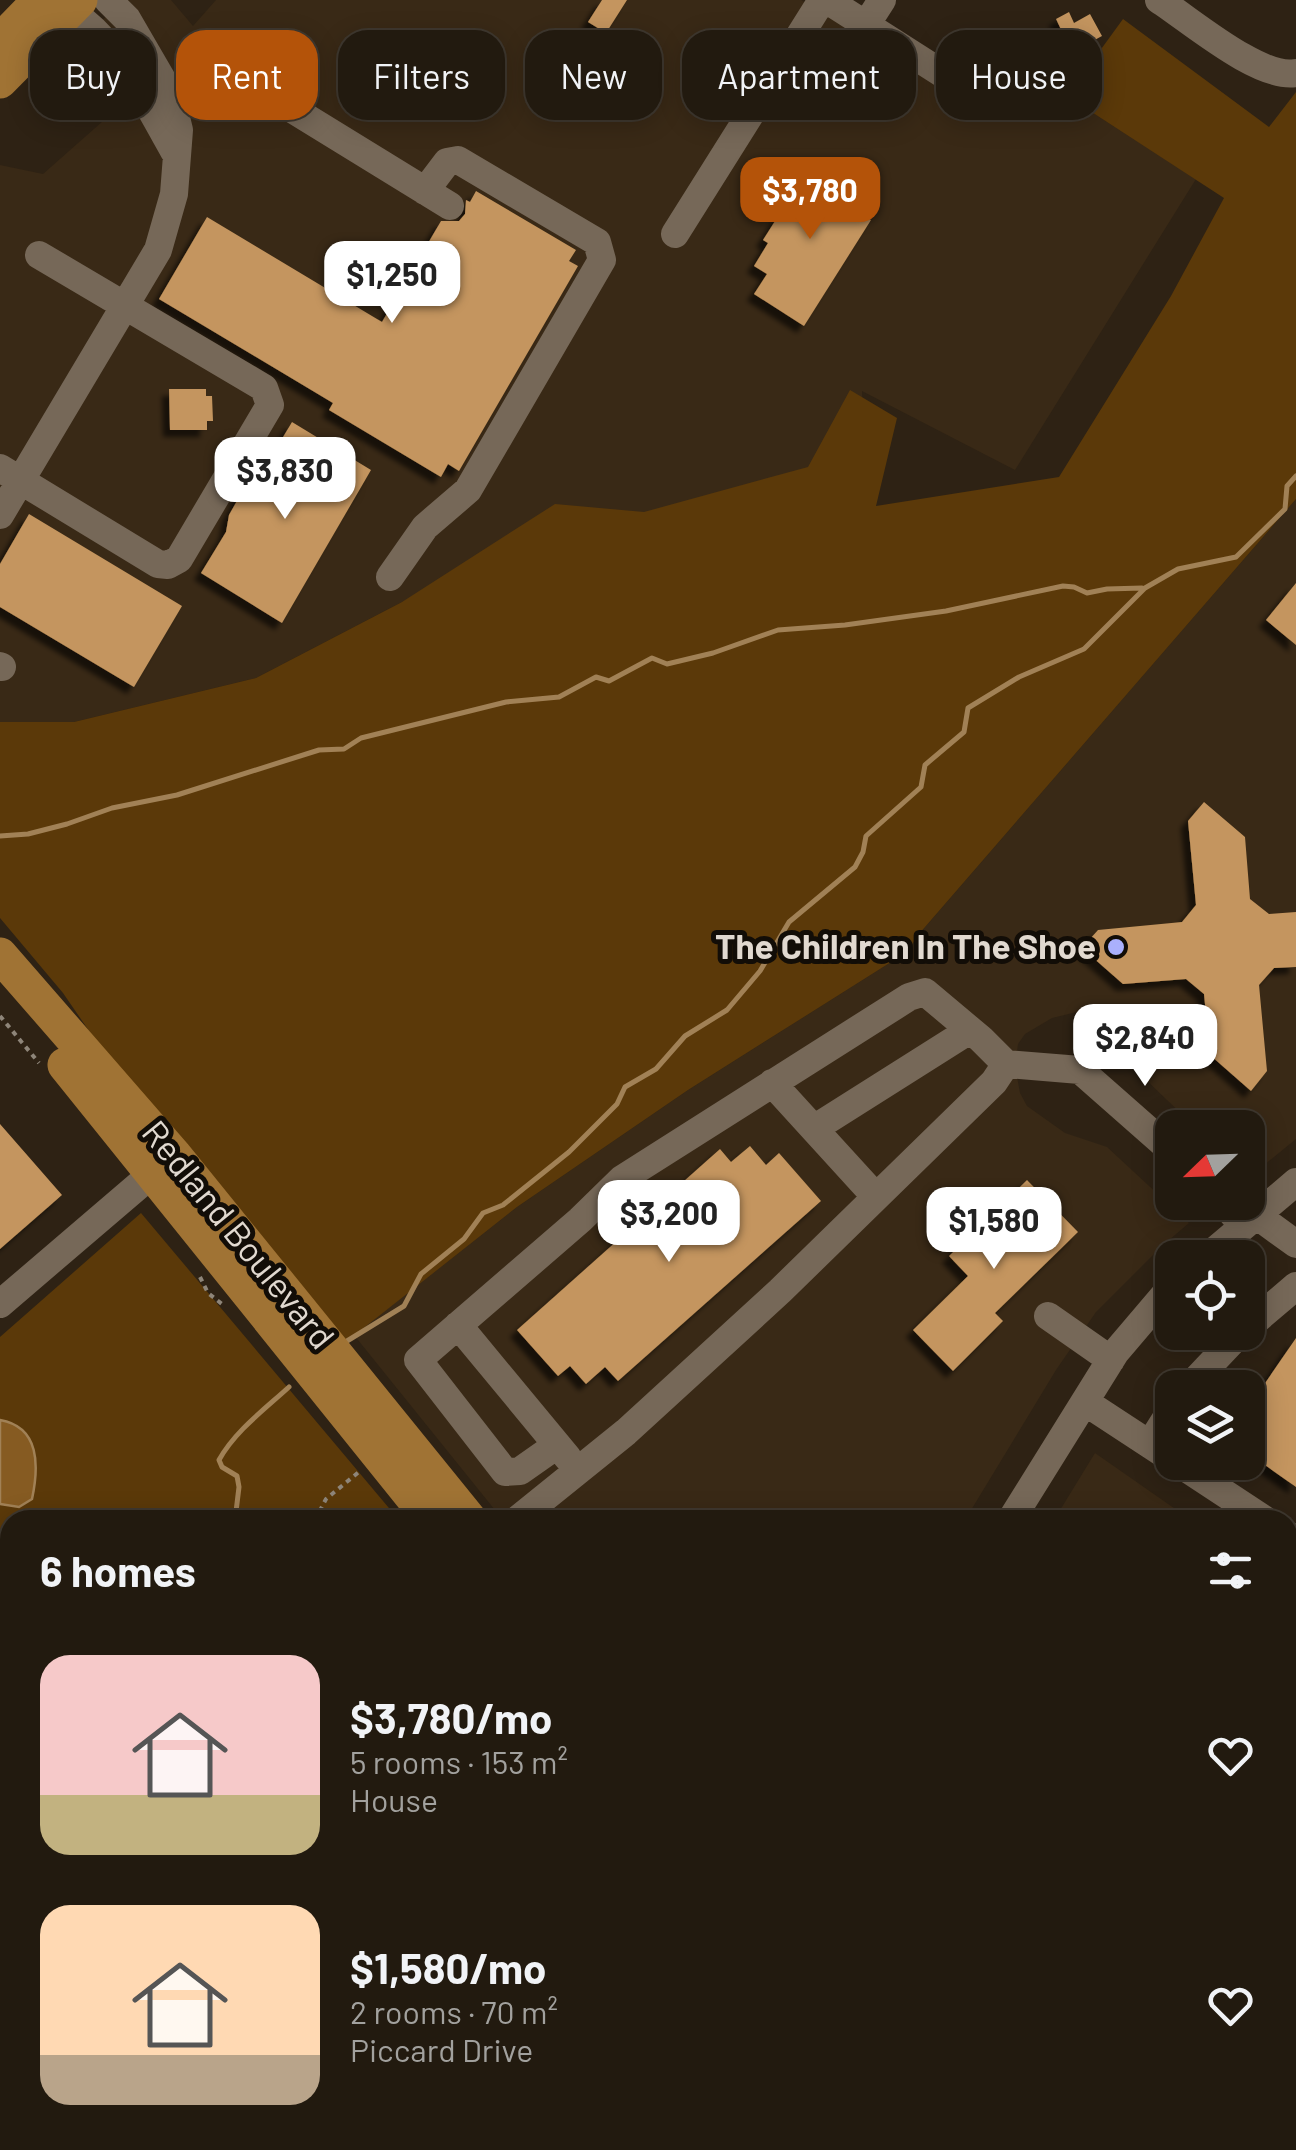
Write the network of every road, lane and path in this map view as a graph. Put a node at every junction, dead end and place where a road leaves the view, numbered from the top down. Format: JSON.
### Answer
{"nodes":[{"id":1,"x":108,"y":0,"type":"edge"},
{"id":2,"x":824,"y":0,"type":"edge"},
{"id":3,"x":882,"y":0,"type":"edge"},
{"id":4,"x":1159,"y":0,"type":"edge"},
{"id":5,"x":60,"y":2,"type":"edge"},
{"id":6,"x":866,"y":25,"type":"junction"},
{"id":7,"x":0,"y":41,"type":"edge"},
{"id":8,"x":936,"y":70,"type":"edge"},
{"id":9,"x":1296,"y":74,"type":"edge"},
{"id":10,"x":0,"y":81,"type":"edge"},
{"id":11,"x":172,"y":102,"type":"junction"},
{"id":12,"x":175,"y":153,"type":"junction"},
{"id":13,"x":425,"y":191,"type":"junction"},
{"id":14,"x":450,"y":206,"type":"dead end"},
{"id":15,"x":675,"y":234,"type":"dead end"},
{"id":16,"x":39,"y":255,"type":"dead end"},
{"id":17,"x":124,"y":306,"type":"junction"},
{"id":18,"x":10,"y":474,"type":"edge"},
{"id":19,"x":0,"y":515,"type":"edge"},
{"id":20,"x":390,"y":577,"type":"dead end"},
{"id":21,"x":0,"y":956,"type":"edge"},
{"id":22,"x":0,"y":988,"type":"edge"},
{"id":23,"x":970,"y":1030,"type":"junction"},
{"id":24,"x":1006,"y":1064,"type":"junction"},
{"id":25,"x":772,"y":1083,"type":"junction"},
{"id":26,"x":815,"y":1128,"type":"junction"},
{"id":27,"x":1155,"y":1136,"type":"edge"},
{"id":28,"x":164,"y":1164,"type":"junction"},
{"id":29,"x":1296,"y":1182,"type":"edge"},
{"id":30,"x":876,"y":1197,"type":"junction"},
{"id":31,"x":1250,"y":1221,"type":"junction"},
{"id":32,"x":1227,"y":1240,"type":"edge"},
{"id":33,"x":1296,"y":1244,"type":"edge"},
{"id":34,"x":1296,"y":1286,"type":"edge"},
{"id":35,"x":0,"y":1304,"type":"edge"},
{"id":36,"x":1155,"y":1307,"type":"edge"},
{"id":37,"x":1265,"y":1312,"type":"edge"},
{"id":38,"x":1048,"y":1316,"type":"dead end"},
{"id":39,"x":458,"y":1325,"type":"junction"},
{"id":40,"x":1224,"y":1350,"type":"edge"},
{"id":41,"x":1111,"y":1360,"type":"junction"},
{"id":42,"x":1205,"y":1370,"type":"edge"},
{"id":43,"x":1084,"y":1402,"type":"junction"},
{"id":44,"x":557,"y":1444,"type":"junction"},
{"id":45,"x":1155,"y":1447,"type":"edge"},
{"id":46,"x":368,"y":1464,"type":"dead end"},
{"id":47,"x":578,"y":1470,"type":"junction"},
{"id":48,"x":1205,"y":1480,"type":"edge"},
{"id":49,"x":320,"y":1510,"type":"edge"},
{"id":50,"x":424,"y":1510,"type":"edge"},
{"id":51,"x":461,"y":1510,"type":"edge"},
{"id":52,"x":529,"y":1510,"type":"edge"},
{"id":53,"x":1016,"y":1510,"type":"edge"},
{"id":54,"x":1250,"y":1510,"type":"edge"}],
"edges":[{"from":1,"to":11,"type":"street"},
{"from":2,"to":6,"type":"street"},
{"from":2,"to":15,"type":"street"},
{"from":3,"to":6,"type":"street"},
{"from":4,"to":9,"type":"street"},
{"from":5,"to":7,"type":"main road"},
{"from":5,"to":10,"type":"main road"},
{"from":5,"to":12,"type":"street"},
{"from":6,"to":8,"type":"street"},
{"from":11,"to":12,"type":"street"},
{"from":11,"to":13,"type":"street"},
{"from":12,"to":17,"type":"street"},
{"from":13,"to":14,"type":"street"},
{"from":13,"to":20,"type":"street"},
{"from":16,"to":17,"type":"street"},
{"from":17,"to":18,"type":"street"},
{"from":17,"to":18,"type":"street"},
{"from":18,"to":19,"type":"street"},
{"from":21,"to":28,"type":"main road","name":"Redland Boulevard"},
{"from":22,"to":28,"type":"main road","name":"Redland Boulevard"},
{"from":23,"to":24,"type":"street"},
{"from":23,"to":25,"type":"street"},
{"from":23,"to":26,"type":"street"},
{"from":24,"to":27,"type":"street"},
{"from":24,"to":30,"type":"street"},
{"from":25,"to":26,"type":"street"},
{"from":25,"to":39,"type":"street"},
{"from":26,"to":30,"type":"street"},
{"from":28,"to":35,"type":"street"},
{"from":28,"to":50,"type":"main road","name":"Redland Boulevard"},
{"from":28,"to":51,"type":"main road","name":"Redland Boulevard"},
{"from":29,"to":31,"type":"street"},
{"from":30,"to":47,"type":"street"},
{"from":31,"to":32,"type":"street"},
{"from":31,"to":33,"type":"street"},
{"from":34,"to":37,"type":"street"},
{"from":36,"to":41,"type":"street"},
{"from":38,"to":41,"type":"street"},
{"from":39,"to":44,"type":"street"},
{"from":39,"to":44,"type":"street"},
{"from":40,"to":42,"type":"street"},
{"from":41,"to":43,"type":"street"},
{"from":43,"to":45,"type":"street"},
{"from":43,"to":53,"type":"street"},
{"from":44,"to":47,"type":"street"},
{"from":46,"to":49,"type":"path"},
{"from":47,"to":52,"type":"street"},
{"from":48,"to":54,"type":"street"}]}
